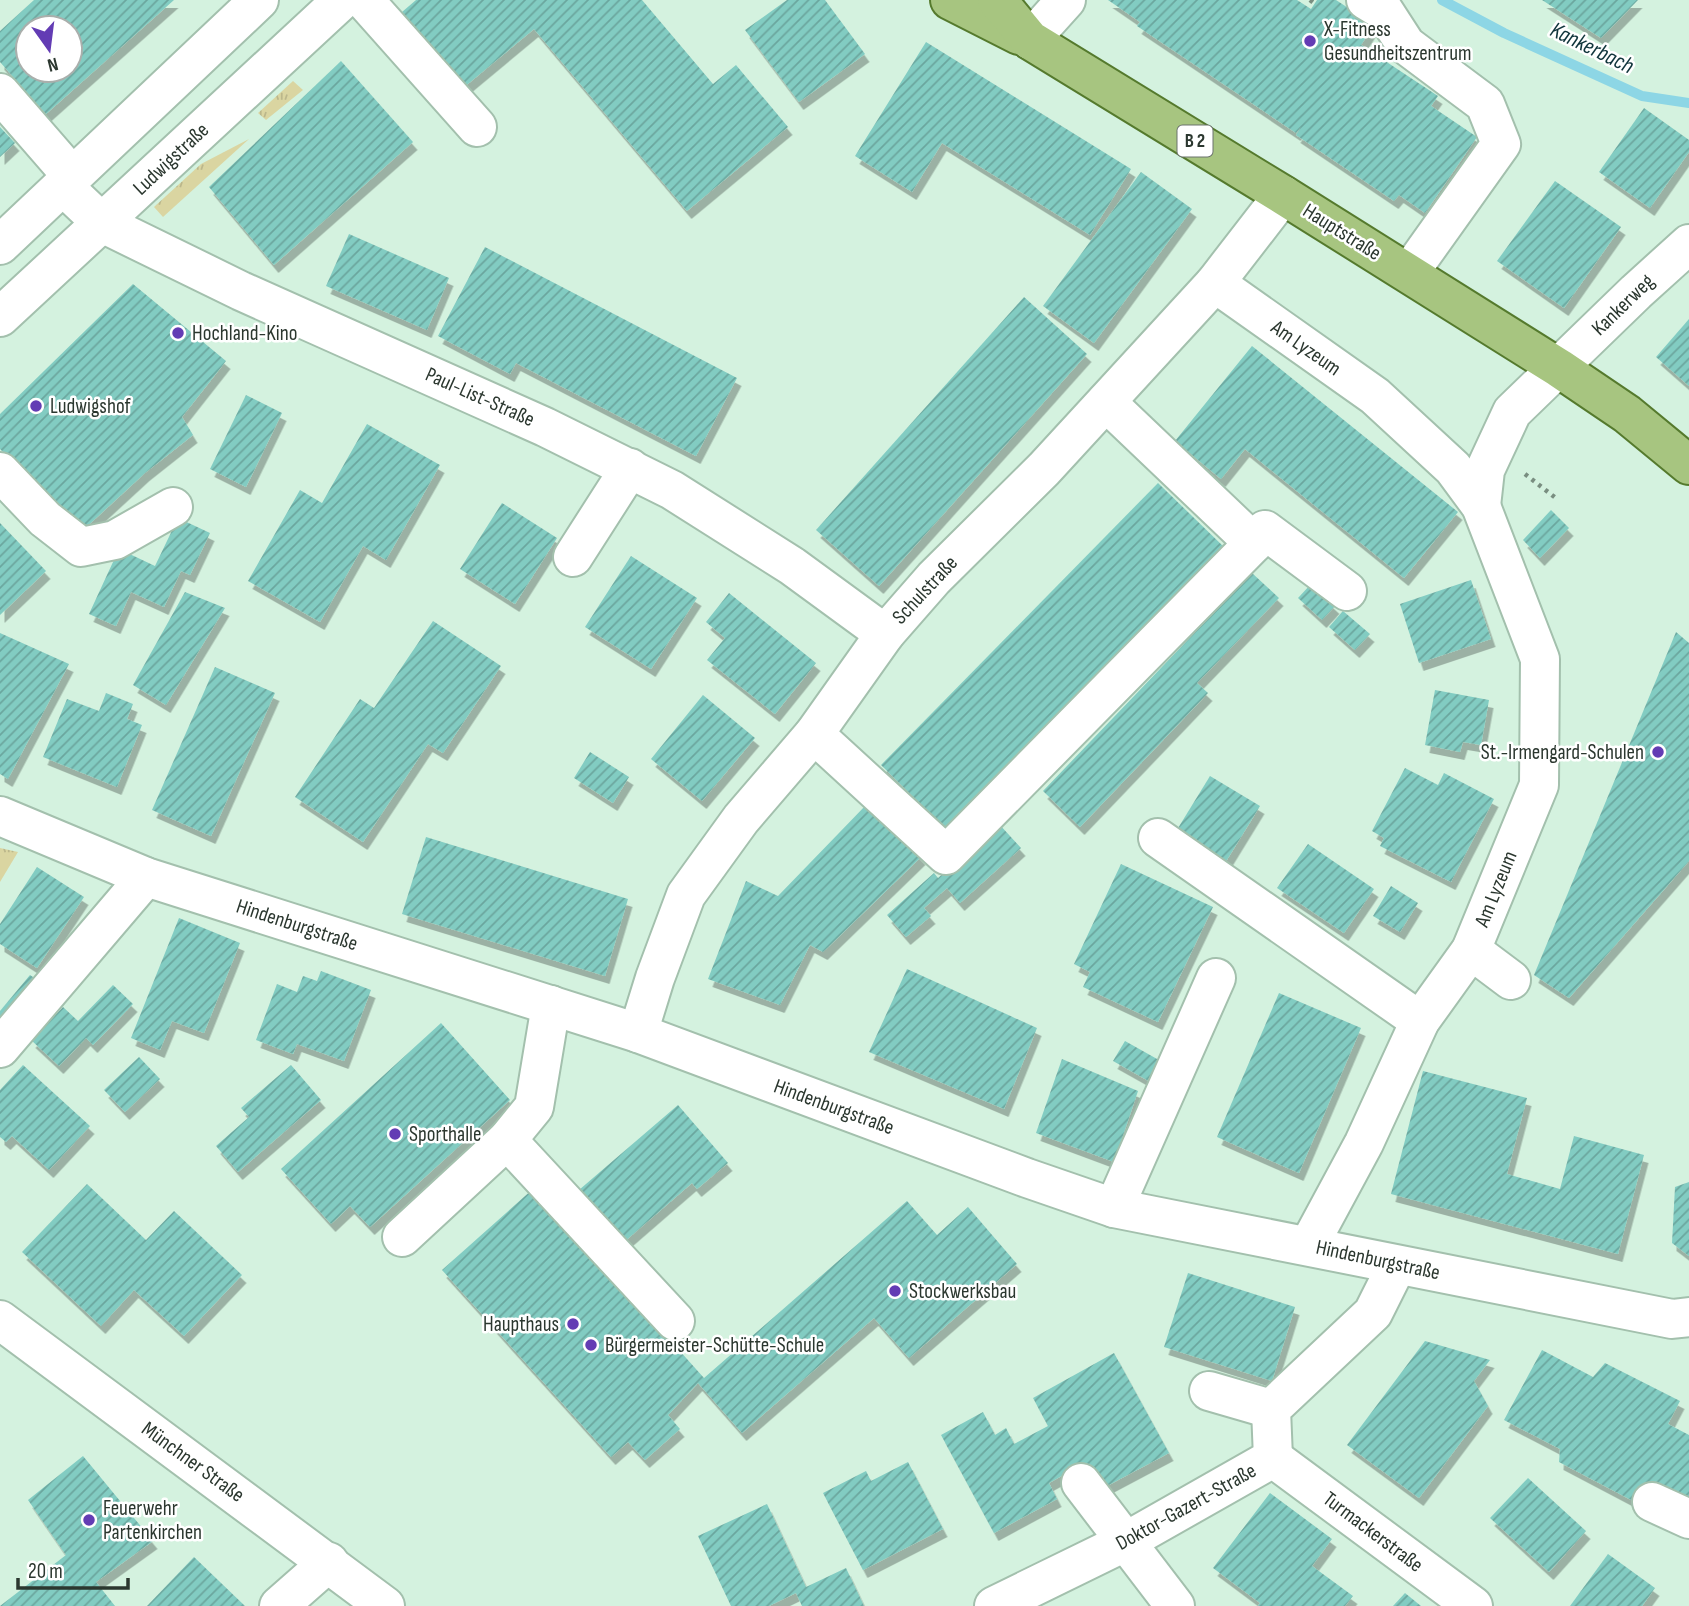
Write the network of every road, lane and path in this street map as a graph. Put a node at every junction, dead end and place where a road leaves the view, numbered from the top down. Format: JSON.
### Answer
{"nodes":[{"id":1,"x":259,"y":0,"type":"edge"},
{"id":2,"x":342,"y":0,"type":"edge"},
{"id":3,"x":364,"y":0,"type":"edge"},
{"id":4,"x":950,"y":0,"type":"edge"},
{"id":5,"x":997,"y":0,"type":"edge"},
{"id":6,"x":1066,"y":0,"type":"edge"},
{"id":7,"x":1310,"y":0,"type":"edge"},
{"id":8,"x":1366,"y":0,"type":"edge"},
{"id":9,"x":1315,"y":4,"type":"dead end"},
{"id":10,"x":1030,"y":40,"type":"junction"},
{"id":11,"x":0,"y":93,"type":"edge"},
{"id":12,"x":477,"y":127,"type":"dead end"},
{"id":13,"x":68,"y":182,"type":"junction"},
{"id":14,"x":1283,"y":195,"type":"junction"},
{"id":15,"x":102,"y":223,"type":"junction"},
{"id":16,"x":1689,"y":244,"type":"edge"},
{"id":17,"x":0,"y":245,"type":"edge"},
{"id":18,"x":1409,"y":274,"type":"junction"},
{"id":19,"x":1215,"y":283,"type":"junction"},
{"id":20,"x":0,"y":317,"type":"edge"},
{"id":21,"x":1559,"y":368,"type":"junction"},
{"id":22,"x":1106,"y":402,"type":"junction"},
{"id":23,"x":1689,"y":465,"type":"edge"},
{"id":24,"x":630,"y":468,"type":"junction"},
{"id":25,"x":0,"y":472,"type":"edge"},
{"id":26,"x":1481,"y":506,"type":"junction"},
{"id":27,"x":173,"y":508,"type":"dead end"},
{"id":28,"x":1254,"y":543,"type":"junction"},
{"id":29,"x":573,"y":557,"type":"dead end"},
{"id":30,"x":1347,"y":591,"type":"dead end"},
{"id":31,"x":885,"y":634,"type":"junction"},
{"id":32,"x":814,"y":734,"type":"junction"},
{"id":33,"x":0,"y":816,"type":"edge"},
{"id":34,"x":1158,"y":838,"type":"dead end"},
{"id":35,"x":146,"y":877,"type":"junction"},
{"id":36,"x":1471,"y":950,"type":"junction"},
{"id":37,"x":1216,"y":978,"type":"dead end"},
{"id":38,"x":1511,"y":980,"type":"dead end"},
{"id":39,"x":551,"y":1005,"type":"junction"},
{"id":40,"x":1420,"y":1021,"type":"junction"},
{"id":41,"x":639,"y":1033,"type":"junction"},
{"id":42,"x":0,"y":1048,"type":"edge"},
{"id":43,"x":507,"y":1140,"type":"junction"},
{"id":44,"x":1114,"y":1208,"type":"junction"},
{"id":45,"x":402,"y":1237,"type":"dead end"},
{"id":46,"x":1309,"y":1245,"type":"junction"},
{"id":47,"x":1397,"y":1265,"type":"junction"},
{"id":48,"x":0,"y":1320,"type":"edge"},
{"id":49,"x":675,"y":1321,"type":"dead end"},
{"id":50,"x":1683,"y":1327,"type":"edge"},
{"id":51,"x":1209,"y":1391,"type":"dead end"},
{"id":52,"x":1271,"y":1409,"type":"junction"},
{"id":53,"x":1273,"y":1458,"type":"junction"},
{"id":54,"x":1081,"y":1483,"type":"dead end"},
{"id":55,"x":1651,"y":1502,"type":"dead end"},
{"id":56,"x":1689,"y":1519,"type":"edge"},
{"id":57,"x":1125,"y":1542,"type":"junction"},
{"id":58,"x":329,"y":1562,"type":"junction"},
{"id":59,"x":279,"y":1606,"type":"edge"},
{"id":60,"x":384,"y":1606,"type":"edge"},
{"id":61,"x":994,"y":1606,"type":"edge"},
{"id":62,"x":1175,"y":1606,"type":"edge"},
{"id":63,"x":1473,"y":1606,"type":"edge"}],
"edges":[{"from":1,"to":13,"type":"street"},
{"from":2,"to":15,"type":"street","name":"Ludwigstraße"},
{"from":3,"to":12,"type":"street"},
{"from":4,"to":10,"type":"main road","number":"B 2"},
{"from":5,"to":10,"type":"main road","name":"Hauptstraße","number":"B 2"},
{"from":6,"to":10,"type":"street"},
{"from":7,"to":9,"type":"path"},
{"from":8,"to":18,"type":"street"},
{"from":10,"to":14,"type":"main road","name":"Hauptstraße","number":"B 2"},
{"from":11,"to":13,"type":"street","name":"Paul-List-Straße"},
{"from":13,"to":15,"type":"street","name":"Paul-List-Straße"},
{"from":13,"to":17,"type":"street"},
{"from":14,"to":18,"type":"main road","name":"Hauptstraße","number":"B 2"},
{"from":14,"to":19,"type":"street","name":"Schulstraße"},
{"from":15,"to":20,"type":"street","name":"Ludwigstraße"},
{"from":15,"to":24,"type":"street","name":"Paul-List-Straße"},
{"from":16,"to":21,"type":"street","name":"Kankerweg"},
{"from":18,"to":21,"type":"main road","name":"Hauptstraße","number":"B 2"},
{"from":19,"to":22,"type":"street","name":"Schulstraße"},
{"from":19,"to":26,"type":"street","name":"Am Lyzeum"},
{"from":21,"to":23,"type":"main road","name":"Hauptstraße","number":"B 2"},
{"from":21,"to":26,"type":"street","name":"Am Lyzeum"},
{"from":22,"to":28,"type":"street"},
{"from":22,"to":31,"type":"street","name":"Schulstraße"},
{"from":24,"to":29,"type":"street"},
{"from":24,"to":31,"type":"street","name":"Paul-List-Straße"},
{"from":25,"to":27,"type":"street"},
{"from":26,"to":36,"type":"street","name":"Am Lyzeum"},
{"from":28,"to":30,"type":"street"},
{"from":28,"to":32,"type":"street"},
{"from":31,"to":32,"type":"street","name":"Schulstraße"},
{"from":32,"to":41,"type":"street","name":"Schulstraße"},
{"from":33,"to":35,"type":"street","name":"Hindenburgstraße"},
{"from":34,"to":40,"type":"street"},
{"from":35,"to":39,"type":"street","name":"Hindenburgstraße"},
{"from":35,"to":42,"type":"street"},
{"from":36,"to":38,"type":"street"},
{"from":36,"to":40,"type":"street","name":"Am Lyzeum"},
{"from":37,"to":44,"type":"street"},
{"from":39,"to":41,"type":"street","name":"Hindenburgstraße"},
{"from":39,"to":43,"type":"street"},
{"from":40,"to":46,"type":"street","name":"Am Lyzeum"},
{"from":41,"to":44,"type":"street","name":"Hindenburgstraße"},
{"from":43,"to":45,"type":"street"},
{"from":43,"to":49,"type":"street"},
{"from":44,"to":46,"type":"street","name":"Hindenburgstraße"},
{"from":46,"to":47,"type":"street","name":"Hindenburgstraße"},
{"from":47,"to":50,"type":"street","name":"Hindenburgstraße"},
{"from":47,"to":52,"type":"street"},
{"from":48,"to":58,"type":"street","name":"Münchner Straße"},
{"from":51,"to":52,"type":"street"},
{"from":52,"to":53,"type":"street","name":"Doktor-Gazert-Straße"},
{"from":53,"to":57,"type":"street","name":"Doktor-Gazert-Straße"},
{"from":53,"to":63,"type":"street","name":"Turmackerstraße"},
{"from":54,"to":57,"type":"street"},
{"from":55,"to":56,"type":"street"},
{"from":57,"to":61,"type":"street","name":"Doktor-Gazert-Straße"},
{"from":57,"to":62,"type":"street"},
{"from":58,"to":59,"type":"street"},
{"from":58,"to":60,"type":"street","name":"Münchner Straße"}]}
